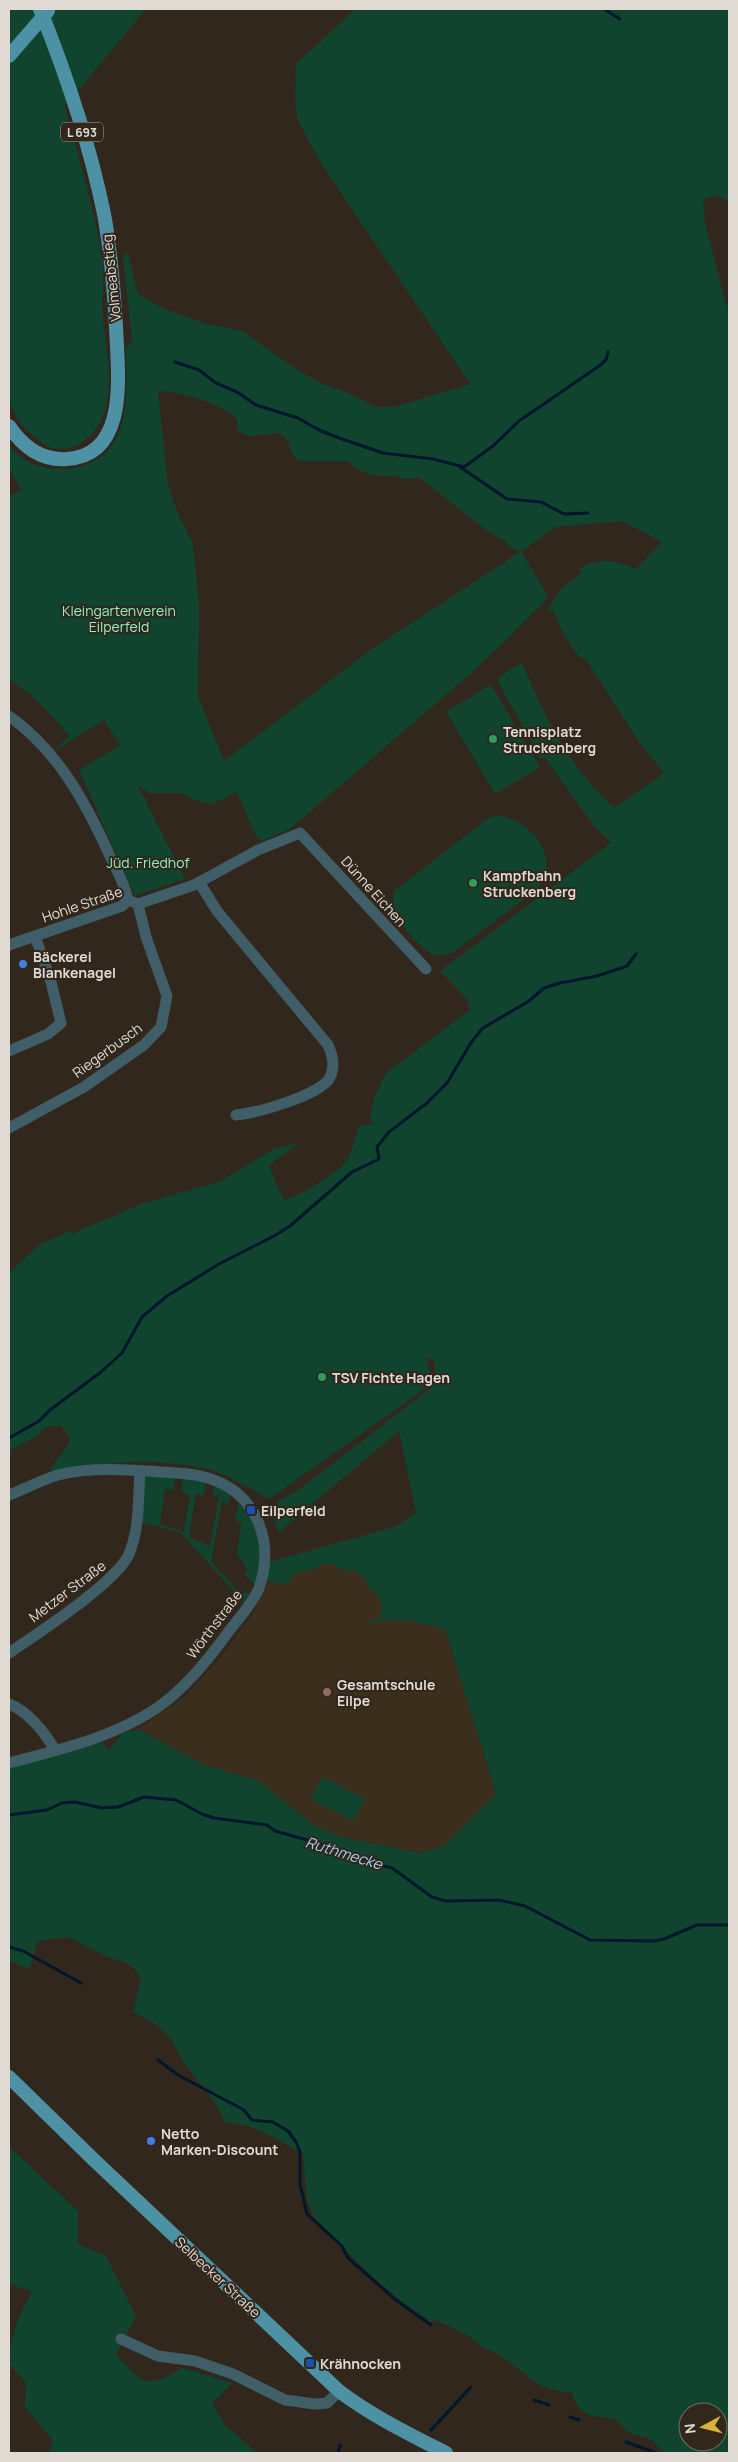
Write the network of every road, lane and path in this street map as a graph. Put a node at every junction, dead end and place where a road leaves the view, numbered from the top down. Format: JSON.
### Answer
{"nodes":[{"id":1,"x":40,"y":9,"type":"edge"},
{"id":2,"x":50,"y":9,"type":"edge"},
{"id":3,"x":9,"y":56,"type":"edge"},
{"id":4,"x":9,"y":426,"type":"edge"},
{"id":5,"x":9,"y":716,"type":"edge"},
{"id":6,"x":300,"y":833,"type":"joint"},
{"id":7,"x":199,"y":882,"type":"junction"},
{"id":8,"x":133,"y":902,"type":"junction"},
{"id":9,"x":35,"y":936,"type":"junction"},
{"id":10,"x":9,"y":945,"type":"edge"},
{"id":11,"x":426,"y":969,"type":"dead end"},
{"id":12,"x":9,"y":1051,"type":"edge"},
{"id":13,"x":236,"y":1114,"type":"dead end"},
{"id":14,"x":9,"y":1128,"type":"edge"},
{"id":15,"x":140,"y":1470,"type":"junction"},
{"id":16,"x":9,"y":1496,"type":"edge"},
{"id":17,"x":9,"y":1653,"type":"edge"},
{"id":18,"x":9,"y":1704,"type":"edge"},
{"id":19,"x":55,"y":1750,"type":"junction"},
{"id":20,"x":9,"y":1763,"type":"edge"},
{"id":21,"x":9,"y":2077,"type":"edge"},
{"id":22,"x":121,"y":2339,"type":"dead end"},
{"id":23,"x":340,"y":2391,"type":"junction"},
{"id":24,"x":446,"y":2453,"type":"edge"}],
"edges":[{"from":1,"to":4,"type":"main road","name":"Volmeabstieg","number":"L 693"},
{"from":2,"to":3,"type":"main road"},
{"from":5,"to":8,"type":"street","name":"Riegerbusch"},
{"from":6,"to":7,"type":"street","name":"Hohle Straße"},
{"from":6,"to":11,"type":"street","name":"Dünne Eichen"},
{"from":7,"to":8,"type":"street","name":"Hohle Straße"},
{"from":7,"to":13,"type":"street"},
{"from":8,"to":9,"type":"street","name":"Hohle Straße"},
{"from":8,"to":14,"type":"street","name":"Riegerbusch"},
{"from":9,"to":10,"type":"street","name":"Hohle Straße"},
{"from":9,"to":12,"type":"street"},
{"from":15,"to":16,"type":"street"},
{"from":15,"to":17,"type":"street","name":"Metzer Straße"},
{"from":15,"to":19,"type":"street","name":"Wörthstraße"},
{"from":18,"to":19,"type":"street"},
{"from":19,"to":20,"type":"street","name":"Wörthstraße"},
{"from":21,"to":23,"type":"main road","name":"Selbecker Straße"},
{"from":22,"to":23,"type":"street"},
{"from":23,"to":24,"type":"main road","name":"Selbecker Straße"}]}
